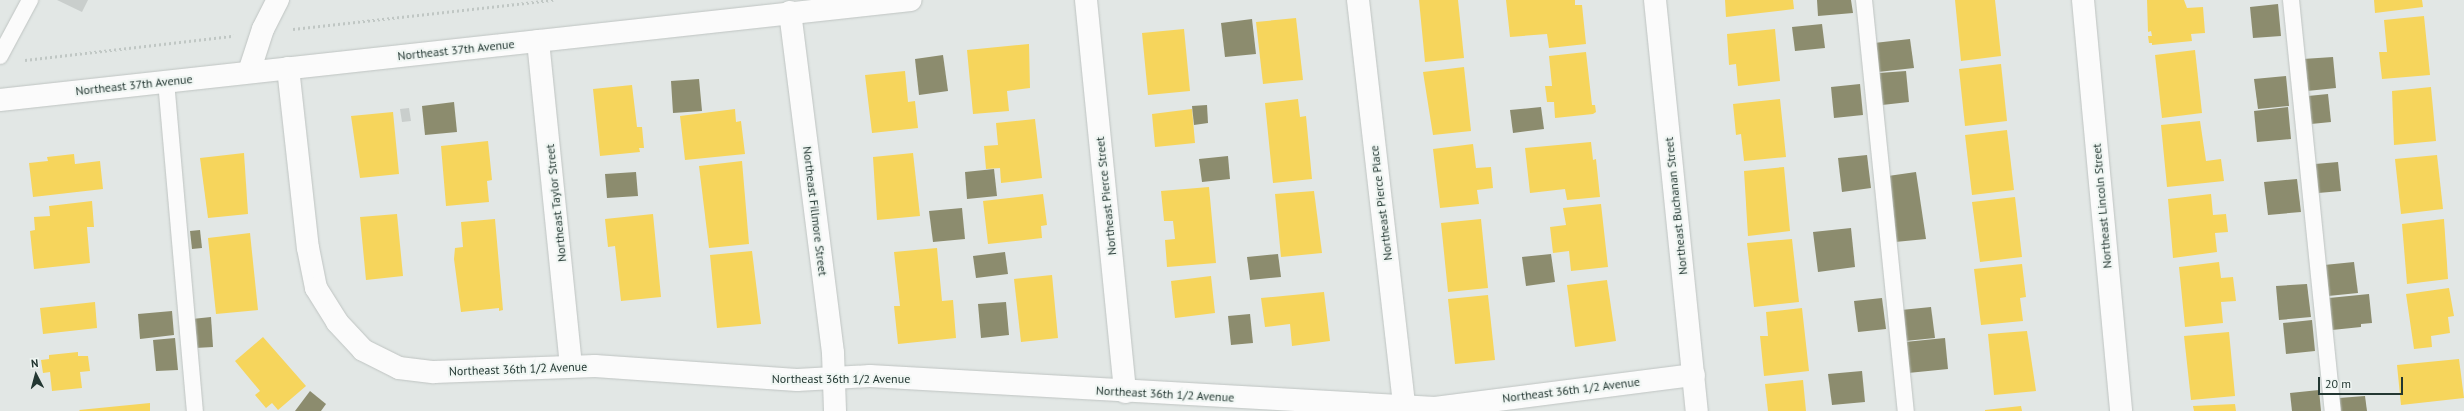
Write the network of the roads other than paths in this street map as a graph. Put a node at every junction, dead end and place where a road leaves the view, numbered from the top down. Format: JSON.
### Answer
{"nodes":[{"id":1,"x":30,"y":0,"type":"edge"},
{"id":2,"x":278,"y":0,"type":"edge"},
{"id":3,"x":911,"y":0,"type":"edge"},
{"id":4,"x":1086,"y":0,"type":"edge"},
{"id":5,"x":1358,"y":0,"type":"edge"},
{"id":6,"x":1655,"y":0,"type":"edge"},
{"id":7,"x":1864,"y":0,"type":"edge"},
{"id":8,"x":2083,"y":0,"type":"edge"},
{"id":9,"x":2291,"y":0,"type":"edge"},
{"id":10,"x":790,"y":12,"type":"junction"},
{"id":11,"x":538,"y":41,"type":"junction"},
{"id":12,"x":0,"y":56,"type":"edge"},
{"id":13,"x":288,"y":68,"type":"junction"},
{"id":14,"x":249,"y":72,"type":"junction"},
{"id":15,"x":166,"y":81,"type":"junction"},
{"id":16,"x":0,"y":100,"type":"edge"},
{"id":17,"x":572,"y":365,"type":"junction"},
{"id":18,"x":1694,"y":375,"type":"junction"},
{"id":19,"x":834,"y":378,"type":"junction"},
{"id":20,"x":1125,"y":392,"type":"junction"},
{"id":21,"x":1404,"y":406,"type":"junction"},
{"id":22,"x":195,"y":411,"type":"edge"},
{"id":23,"x":835,"y":411,"type":"edge"},
{"id":24,"x":1697,"y":411,"type":"edge"},
{"id":25,"x":1906,"y":411,"type":"edge"},
{"id":26,"x":2121,"y":411,"type":"edge"},
{"id":27,"x":2333,"y":411,"type":"edge"}],
"edges":[{"from":1,"to":12,"type":"lane"},
{"from":2,"to":14,"type":"street"},
{"from":3,"to":10,"type":"street","name":"Northeast 37th Avenue"},
{"from":4,"to":20,"type":"street","name":"Northeast Pierce Street"},
{"from":5,"to":21,"type":"street","name":"Northeast Pierce Place"},
{"from":6,"to":18,"type":"street","name":"Northeast Buchanan Street"},
{"from":7,"to":25,"type":"lane"},
{"from":8,"to":26,"type":"street","name":"Northeast Lincoln Street"},
{"from":9,"to":27,"type":"lane"},
{"from":10,"to":11,"type":"street","name":"Northeast 37th Avenue"},
{"from":10,"to":19,"type":"street","name":"Northeast Fillmore Street"},
{"from":11,"to":13,"type":"street","name":"Northeast 37th Avenue"},
{"from":11,"to":17,"type":"street","name":"Northeast Taylor Street"},
{"from":13,"to":14,"type":"street","name":"Northeast 37th Avenue"},
{"from":13,"to":17,"type":"street","name":"Northeast 36th 1/2 Avenue"},
{"from":14,"to":15,"type":"street","name":"Northeast 37th Avenue"},
{"from":15,"to":16,"type":"street","name":"Northeast 37th Avenue"},
{"from":15,"to":22,"type":"lane"},
{"from":17,"to":19,"type":"street","name":"Northeast 36th 1/2 Avenue"},
{"from":18,"to":21,"type":"street","name":"Northeast 36th 1/2 Avenue"},
{"from":18,"to":24,"type":"street","name":"Northeast Buchanan Street"},
{"from":19,"to":20,"type":"street","name":"Northeast 36th 1/2 Avenue"},
{"from":19,"to":23,"type":"street","name":"Northeast Fillmore Street"},
{"from":20,"to":21,"type":"street","name":"Northeast 36th 1/2 Avenue"}]}
